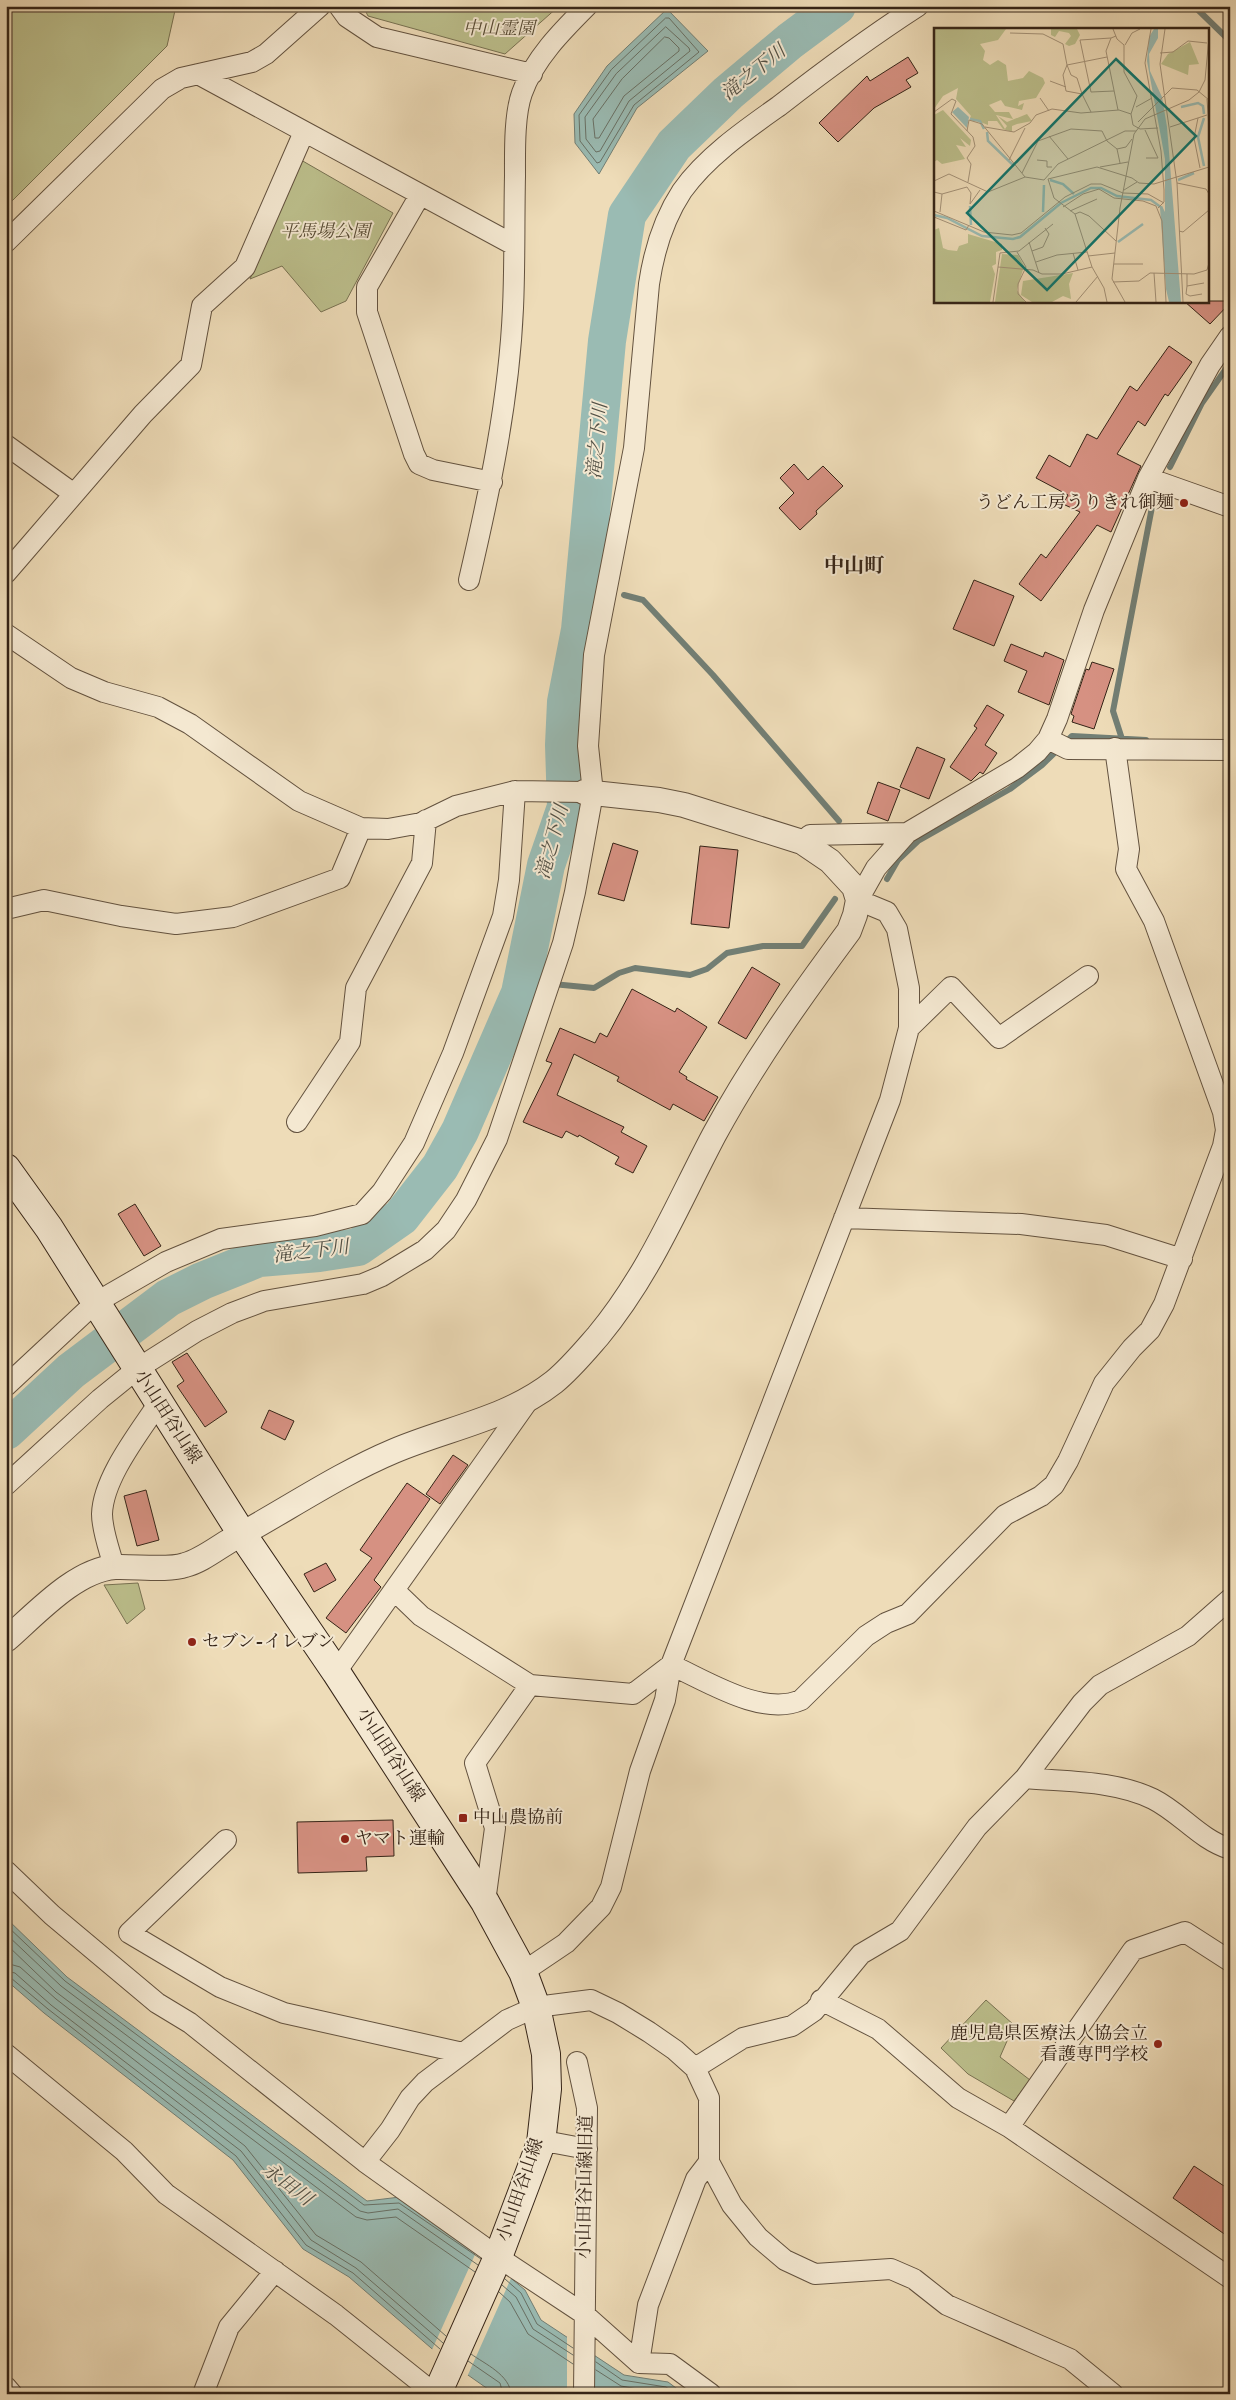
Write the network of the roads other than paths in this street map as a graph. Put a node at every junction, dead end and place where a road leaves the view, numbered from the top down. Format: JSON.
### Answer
{"nodes":[{"id":1,"x":320,"y":6,"type":"edge"},
{"id":2,"x":339,"y":6,"type":"edge"},
{"id":3,"x":587,"y":6,"type":"edge"},
{"id":4,"x":918,"y":6,"type":"edge"},
{"id":5,"x":198,"y":74,"type":"junction"},
{"id":6,"x":532,"y":74,"type":"junction"},
{"id":7,"x":304,"y":132,"type":"junction"},
{"id":8,"x":420,"y":195,"type":"junction"},
{"id":9,"x":6,"y":242,"type":"edge"},
{"id":10,"x":514,"y":245,"type":"junction"},
{"id":11,"x":1230,"y":336,"type":"edge"},
{"id":12,"x":6,"y":444,"type":"edge"},
{"id":13,"x":1148,"y":478,"type":"junction"},
{"id":14,"x":492,"y":482,"type":"junction"},
{"id":15,"x":74,"y":494,"type":"junction"},
{"id":16,"x":1230,"y":507,"type":"edge"},
{"id":17,"x":6,"y":573,"type":"edge"},
{"id":18,"x":469,"y":580,"type":"dead end"},
{"id":19,"x":6,"y":634,"type":"edge"},
{"id":20,"x":1057,"y":744,"type":"junction"},
{"id":21,"x":1115,"y":748,"type":"junction"},
{"id":22,"x":1230,"y":750,"type":"edge"},
{"id":23,"x":522,"y":791,"type":"junction"},
{"id":24,"x":588,"y":792,"type":"junction"},
{"id":25,"x":426,"y":820,"type":"junction"},
{"id":26,"x":361,"y":828,"type":"junction"},
{"id":27,"x":907,"y":833,"type":"junction"},
{"id":28,"x":802,"y":842,"type":"junction"},
{"id":29,"x":858,"y":900,"type":"junction"},
{"id":30,"x":6,"y":909,"type":"edge"},
{"id":31,"x":1088,"y":976,"type":"dead end"},
{"id":32,"x":909,"y":1028,"type":"junction"},
{"id":33,"x":296,"y":1122,"type":"dead end"},
{"id":34,"x":6,"y":1168,"type":"edge"},
{"id":35,"x":844,"y":1218,"type":"junction"},
{"id":36,"x":1182,"y":1259,"type":"junction"},
{"id":37,"x":97,"y":1307,"type":"junction"},
{"id":38,"x":135,"y":1366,"type":"junction"},
{"id":39,"x":6,"y":1386,"type":"edge"},
{"id":40,"x":528,"y":1401,"type":"junction"},
{"id":41,"x":158,"y":1404,"type":"junction"},
{"id":42,"x":6,"y":1485,"type":"edge"},
{"id":43,"x":242,"y":1534,"type":"junction"},
{"id":44,"x":114,"y":1567,"type":"junction"},
{"id":45,"x":394,"y":1590,"type":"junction"},
{"id":46,"x":1230,"y":1599,"type":"edge"},
{"id":47,"x":6,"y":1640,"type":"edge"},
{"id":48,"x":671,"y":1665,"type":"junction"},
{"id":49,"x":336,"y":1672,"type":"junction"},
{"id":50,"x":530,"y":1685,"type":"junction"},
{"id":51,"x":1025,"y":1778,"type":"junction"},
{"id":52,"x":226,"y":1840,"type":"dead end"},
{"id":53,"x":1230,"y":1849,"type":"edge"},
{"id":54,"x":6,"y":1871,"type":"edge"},
{"id":55,"x":485,"y":1902,"type":"junction"},
{"id":56,"x":1230,"y":1961,"type":"edge"},
{"id":57,"x":523,"y":1972,"type":"junction"},
{"id":58,"x":821,"y":2000,"type":"junction"},
{"id":59,"x":536,"y":2007,"type":"junction"},
{"id":60,"x":463,"y":2053,"type":"junction"},
{"id":61,"x":6,"y":2054,"type":"edge"},
{"id":62,"x":577,"y":2062,"type":"dead end"},
{"id":63,"x":695,"y":2068,"type":"junction"},
{"id":64,"x":1008,"y":2128,"type":"junction"},
{"id":65,"x":541,"y":2143,"type":"junction"},
{"id":66,"x":586,"y":2148,"type":"junction"},
{"id":67,"x":364,"y":2162,"type":"junction"},
{"id":68,"x":709,"y":2162,"type":"junction"},
{"id":69,"x":498,"y":2257,"type":"junction"},
{"id":70,"x":274,"y":2271,"type":"junction"},
{"id":71,"x":1230,"y":2278,"type":"edge"},
{"id":72,"x":584,"y":2314,"type":"junction"},
{"id":73,"x":639,"y":2363,"type":"junction"},
{"id":74,"x":6,"y":2387,"type":"edge"},
{"id":75,"x":12,"y":2394,"type":"edge"},
{"id":76,"x":203,"y":2394,"type":"edge"},
{"id":77,"x":436,"y":2394,"type":"edge"},
{"id":78,"x":584,"y":2394,"type":"edge"},
{"id":79,"x":712,"y":2394,"type":"edge"},
{"id":80,"x":1113,"y":2394,"type":"edge"}],
"edges":[{"from":1,"to":5,"type":"street"},
{"from":2,"to":6,"type":"street"},
{"from":3,"to":6,"type":"street"},
{"from":4,"to":24,"type":"street"},
{"from":5,"to":7,"type":"street"},
{"from":5,"to":9,"type":"street"},
{"from":6,"to":10,"type":"street"},
{"from":7,"to":8,"type":"street"},
{"from":7,"to":15,"type":"street"},
{"from":8,"to":10,"type":"street"},
{"from":8,"to":14,"type":"street"},
{"from":10,"to":14,"type":"street"},
{"from":11,"to":13,"type":"street"},
{"from":12,"to":15,"type":"street"},
{"from":13,"to":16,"type":"street"},
{"from":13,"to":20,"type":"street"},
{"from":14,"to":18,"type":"street"},
{"from":15,"to":17,"type":"street"},
{"from":19,"to":26,"type":"street"},
{"from":20,"to":21,"type":"street"},
{"from":20,"to":27,"type":"street"},
{"from":21,"to":22,"type":"street"},
{"from":21,"to":36,"type":"street"},
{"from":23,"to":24,"type":"street"},
{"from":23,"to":25,"type":"street"},
{"from":23,"to":37,"type":"street"},
{"from":24,"to":28,"type":"street"},
{"from":24,"to":38,"type":"street"},
{"from":25,"to":26,"type":"street"},
{"from":25,"to":33,"type":"street"},
{"from":26,"to":30,"type":"street"},
{"from":27,"to":28,"type":"street"},
{"from":27,"to":29,"type":"street"},
{"from":28,"to":29,"type":"street"},
{"from":29,"to":32,"type":"street"},
{"from":29,"to":40,"type":"street"},
{"from":31,"to":32,"type":"street"},
{"from":32,"to":35,"type":"street"},
{"from":34,"to":37,"type":"main road","name":"小山田谷山線"},
{"from":35,"to":36,"type":"street"},
{"from":35,"to":48,"type":"street"},
{"from":36,"to":48,"type":"street"},
{"from":37,"to":38,"type":"main road","name":"小山田谷山線"},
{"from":37,"to":39,"type":"street"},
{"from":38,"to":41,"type":"main road","name":"小山田谷山線"},
{"from":38,"to":42,"type":"street"},
{"from":40,"to":43,"type":"street"},
{"from":40,"to":45,"type":"street"},
{"from":41,"to":43,"type":"main road","name":"小山田谷山線"},
{"from":41,"to":44,"type":"street"},
{"from":43,"to":44,"type":"street"},
{"from":43,"to":49,"type":"main road","name":"小山田谷山線"},
{"from":44,"to":47,"type":"street"},
{"from":45,"to":49,"type":"street"},
{"from":45,"to":50,"type":"street"},
{"from":46,"to":51,"type":"street"},
{"from":48,"to":50,"type":"street"},
{"from":48,"to":57,"type":"street"},
{"from":49,"to":55,"type":"main road","name":"小山田谷山線"},
{"from":50,"to":55,"type":"street"},
{"from":51,"to":53,"type":"street"},
{"from":51,"to":58,"type":"street"},
{"from":52,"to":60,"type":"street"},
{"from":54,"to":67,"type":"street"},
{"from":55,"to":57,"type":"main road","name":"小山田谷山線"},
{"from":56,"to":64,"type":"street"},
{"from":57,"to":59,"type":"main road","name":"小山田谷山線"},
{"from":58,"to":63,"type":"street"},
{"from":58,"to":64,"type":"street"},
{"from":59,"to":60,"type":"street"},
{"from":59,"to":63,"type":"street"},
{"from":59,"to":65,"type":"main road","name":"小山田谷山線"},
{"from":60,"to":67,"type":"street"},
{"from":61,"to":70,"type":"street"},
{"from":62,"to":66,"type":"street","name":"小山田谷山線旧道"},
{"from":63,"to":68,"type":"street"},
{"from":64,"to":71,"type":"street"},
{"from":65,"to":66,"type":"street"},
{"from":65,"to":69,"type":"main road","name":"小山田谷山線"},
{"from":66,"to":72,"type":"street","name":"小山田谷山線旧道"},
{"from":67,"to":69,"type":"street"},
{"from":68,"to":73,"type":"street"},
{"from":68,"to":80,"type":"street"},
{"from":69,"to":72,"type":"street"},
{"from":69,"to":77,"type":"main road","name":"小山田谷山線"},
{"from":70,"to":76,"type":"street"},
{"from":70,"to":77,"type":"street"},
{"from":72,"to":73,"type":"street"},
{"from":72,"to":78,"type":"street","name":"小山田谷山線旧道"},
{"from":73,"to":79,"type":"street"},
{"from":74,"to":75,"type":"street"}]}
